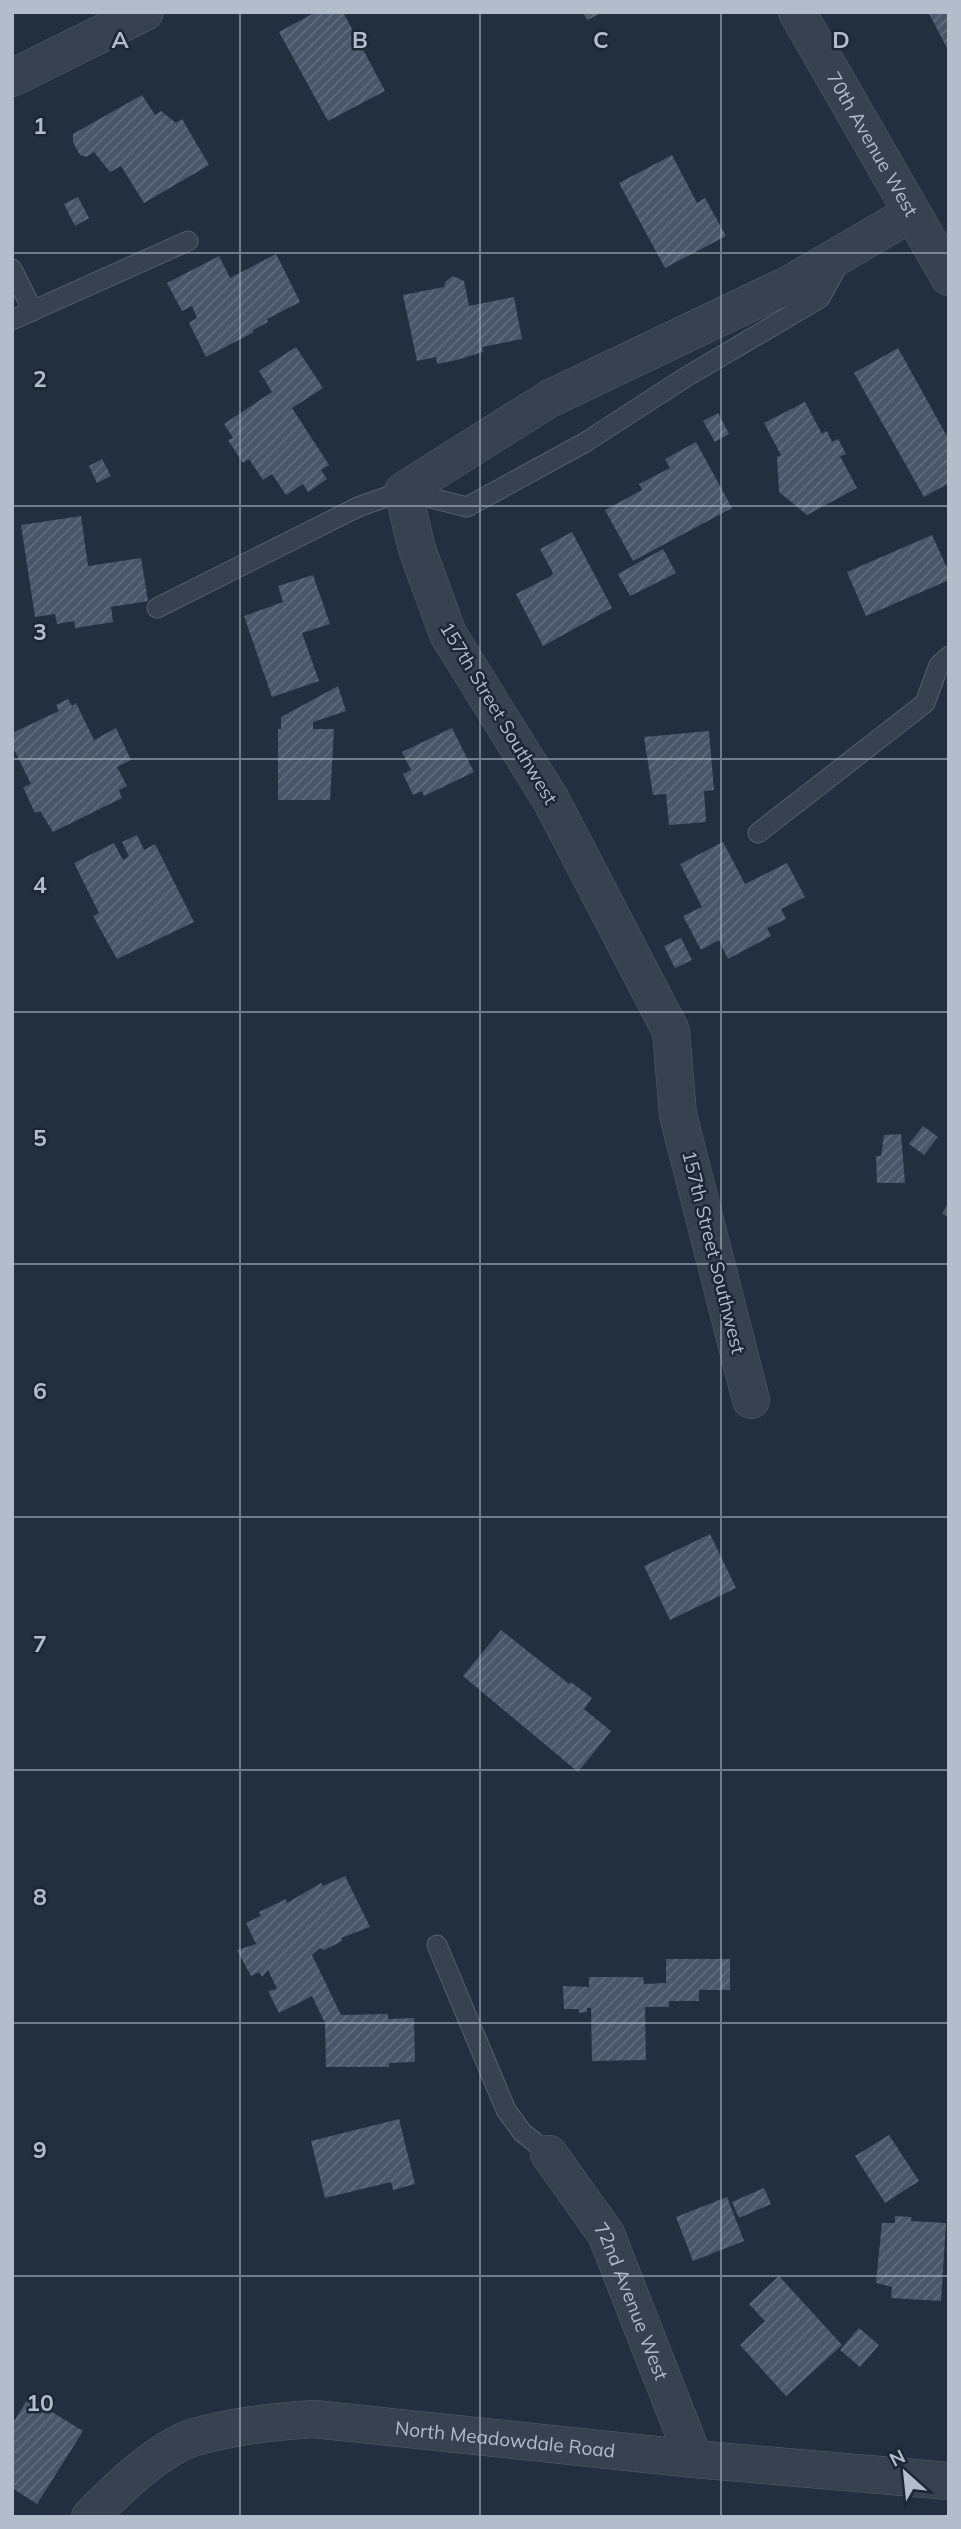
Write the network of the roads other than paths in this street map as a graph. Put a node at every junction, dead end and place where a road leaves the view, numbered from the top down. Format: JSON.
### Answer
{"nodes":[{"id":1,"x":145,"y":12,"type":"edge"},
{"id":2,"x":797,"y":12,"type":"edge"},
{"id":3,"x":12,"y":78,"type":"edge"},
{"id":4,"x":912,"y":214,"type":"junction"},
{"id":5,"x":188,"y":241,"type":"dead end"},
{"id":6,"x":845,"y":253,"type":"junction"},
{"id":7,"x":12,"y":269,"type":"edge"},
{"id":8,"x":949,"y":277,"type":"edge"},
{"id":9,"x":33,"y":310,"type":"junction"},
{"id":10,"x":12,"y":320,"type":"edge"},
{"id":11,"x":403,"y":492,"type":"junction"},
{"id":12,"x":157,"y":608,"type":"dead end"},
{"id":13,"x":949,"y":656,"type":"edge"},
{"id":14,"x":758,"y":833,"type":"dead end"},
{"id":15,"x":751,"y":1400,"type":"dead end"},
{"id":16,"x":436,"y":1945,"type":"dead end"},
{"id":17,"x":549,"y":2154,"type":"joint"},
{"id":18,"x":694,"y":2459,"type":"junction"},
{"id":19,"x":949,"y":2481,"type":"edge"},
{"id":20,"x":90,"y":2517,"type":"edge"}],
"edges":[{"from":1,"to":3,"type":"street"},
{"from":2,"to":4,"type":"street","name":"70th Avenue West"},
{"from":4,"to":6,"type":"street"},
{"from":4,"to":8,"type":"street","name":"70th Avenue West"},
{"from":5,"to":9,"type":"lane"},
{"from":6,"to":11,"type":"street"},
{"from":6,"to":11,"type":"lane"},
{"from":7,"to":9,"type":"lane"},
{"from":9,"to":10,"type":"lane"},
{"from":11,"to":12,"type":"lane"},
{"from":11,"to":15,"type":"street","name":"157th Street Southwest"},
{"from":13,"to":14,"type":"lane"},
{"from":16,"to":17,"type":"lane"},
{"from":17,"to":18,"type":"street","name":"72nd Avenue West"},
{"from":18,"to":19,"type":"street","name":"North Meadowdale Road"},
{"from":18,"to":20,"type":"street","name":"North Meadowdale Road"}]}
